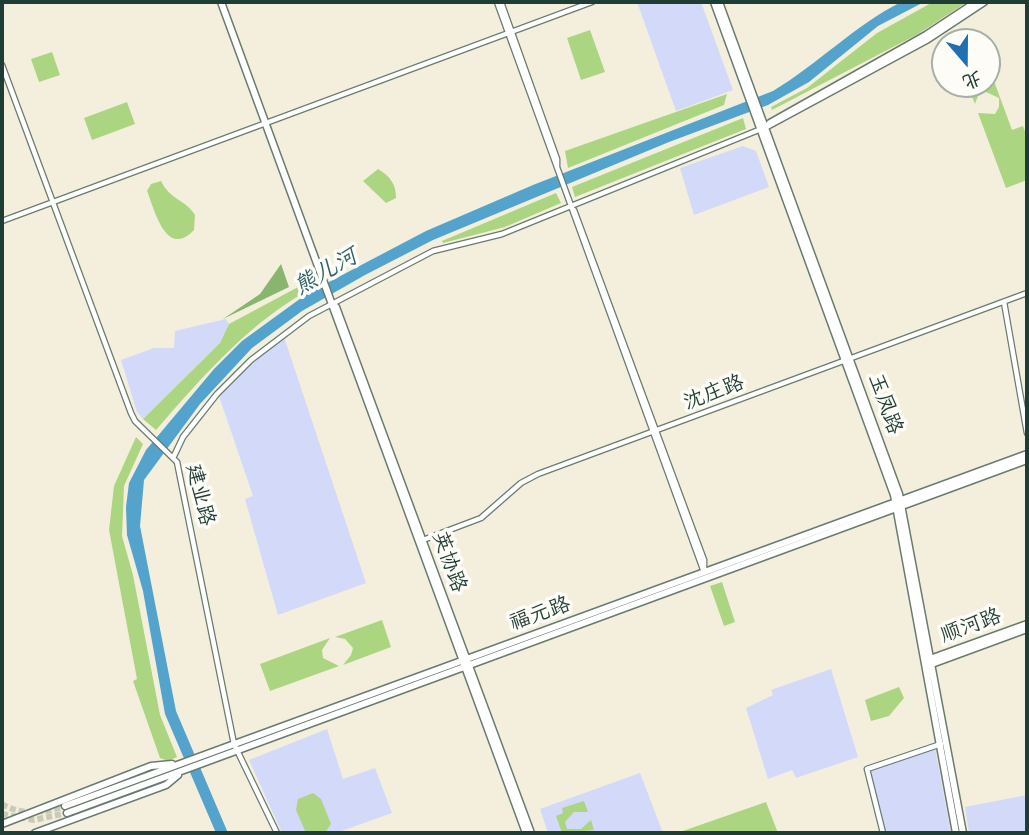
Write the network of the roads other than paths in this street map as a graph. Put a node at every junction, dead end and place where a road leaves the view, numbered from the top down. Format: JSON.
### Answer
{"nodes":[{"id":1,"x":221,"y":2,"type":"edge"},
{"id":2,"x":499,"y":2,"type":"edge"},
{"id":3,"x":592,"y":2,"type":"edge"},
{"id":4,"x":714,"y":2,"type":"edge"},
{"id":5,"x":719,"y":2,"type":"edge"},
{"id":6,"x":976,"y":2,"type":"edge"},
{"id":7,"x":984,"y":2,"type":"edge"},
{"id":8,"x":510,"y":32,"type":"junction"},
{"id":9,"x":2,"y":65,"type":"edge"},
{"id":10,"x":750,"y":92,"type":"junction"},
{"id":11,"x":265,"y":121,"type":"junction"},
{"id":12,"x":763,"y":128,"type":"junction"},
{"id":13,"x":54,"y":202,"type":"junction"},
{"id":14,"x":572,"y":206,"type":"junction"},
{"id":15,"x":2,"y":221,"type":"edge"},
{"id":16,"x":1027,"y":293,"type":"edge"},
{"id":17,"x":332,"y":302,"type":"junction"},
{"id":18,"x":1004,"y":302,"type":"junction"},
{"id":19,"x":848,"y":360,"type":"junction"},
{"id":20,"x":655,"y":432,"type":"junction"},
{"id":21,"x":1027,"y":433,"type":"edge"},
{"id":22,"x":1027,"y":454,"type":"edge"},
{"id":23,"x":174,"y":456,"type":"junction"},
{"id":24,"x":1027,"y":460,"type":"edge"},
{"id":25,"x":899,"y":504,"type":"junction"},
{"id":26,"x":423,"y":540,"type":"junction"},
{"id":27,"x":704,"y":572,"type":"junction"},
{"id":28,"x":1027,"y":626,"type":"edge"},
{"id":29,"x":929,"y":662,"type":"junction"},
{"id":30,"x":466,"y":663,"type":"junction"},
{"id":31,"x":941,"y":744,"type":"junction"},
{"id":32,"x":235,"y":748,"type":"junction"},
{"id":33,"x":183,"y":767,"type":"junction"},
{"id":34,"x":66,"y":810,"type":"tunnel mouth"},
{"id":35,"x":2,"y":824,"type":"edge"},
{"id":36,"x":35,"y":833,"type":"edge"},
{"id":37,"x":277,"y":833,"type":"edge"},
{"id":38,"x":528,"y":833,"type":"edge"},
{"id":39,"x":883,"y":833,"type":"edge"},
{"id":40,"x":957,"y":833,"type":"edge"},
{"id":41,"x":963,"y":833,"type":"edge"}],
"edges":[{"from":1,"to":11,"type":"street","name":"英协路"},
{"from":2,"to":8,"type":"street"},
{"from":3,"to":8,"type":"street"},
{"from":4,"to":10,"type":"street","name":"玉凤路"},
{"from":5,"to":10,"type":"street","name":"玉凤路"},
{"from":6,"to":12,"type":"street"},
{"from":7,"to":12,"type":"street"},
{"from":8,"to":11,"type":"street"},
{"from":8,"to":14,"type":"street"},
{"from":9,"to":13,"type":"street","name":"建业路"},
{"from":10,"to":12,"type":"street","name":"玉凤路"},
{"from":11,"to":13,"type":"street"},
{"from":11,"to":17,"type":"street","name":"英协路"},
{"from":12,"to":14,"type":"street"},
{"from":12,"to":19,"type":"street","name":"玉凤路"},
{"from":13,"to":15,"type":"street"},
{"from":13,"to":23,"type":"street","name":"建业路"},
{"from":14,"to":17,"type":"street"},
{"from":14,"to":20,"type":"street"},
{"from":16,"to":18,"type":"street","name":"沈庄路"},
{"from":17,"to":23,"type":"street"},
{"from":17,"to":26,"type":"street","name":"英协路"},
{"from":17,"to":30,"type":"street","name":"英协路"},
{"from":18,"to":19,"type":"street","name":"沈庄路"},
{"from":18,"to":21,"type":"street"},
{"from":19,"to":20,"type":"street","name":"沈庄路"},
{"from":19,"to":25,"type":"street","name":"玉凤路"},
{"from":20,"to":26,"type":"street","name":"沈庄路"},
{"from":20,"to":27,"type":"street"},
{"from":22,"to":25,"type":"street","name":"福元路"},
{"from":23,"to":32,"type":"street","name":"建业路"},
{"from":24,"to":25,"type":"street","name":"福元路"},
{"from":25,"to":27,"type":"street","name":"福元路"},
{"from":25,"to":29,"type":"street","name":"玉凤路"},
{"from":25,"to":30,"type":"street","name":"福元路"},
{"from":26,"to":30,"type":"street","name":"英协路"},
{"from":27,"to":30,"type":"street","name":"福元路"},
{"from":28,"to":29,"type":"street","name":"顺河路"},
{"from":29,"to":31,"type":"street","name":"玉凤路"},
{"from":29,"to":41,"type":"street","name":"玉凤路"},
{"from":30,"to":32,"type":"street","name":"福元路"},
{"from":30,"to":38,"type":"street","name":"英协路"},
{"from":31,"to":39,"type":"street"},
{"from":31,"to":40,"type":"street","name":"玉凤路"},
{"from":32,"to":33,"type":"street","name":"福元路"},
{"from":32,"to":37,"type":"street","name":"建业路"},
{"from":33,"to":34,"type":"street","name":"福元路"},
{"from":33,"to":35,"type":"street"},
{"from":33,"to":36,"type":"street"}]}
